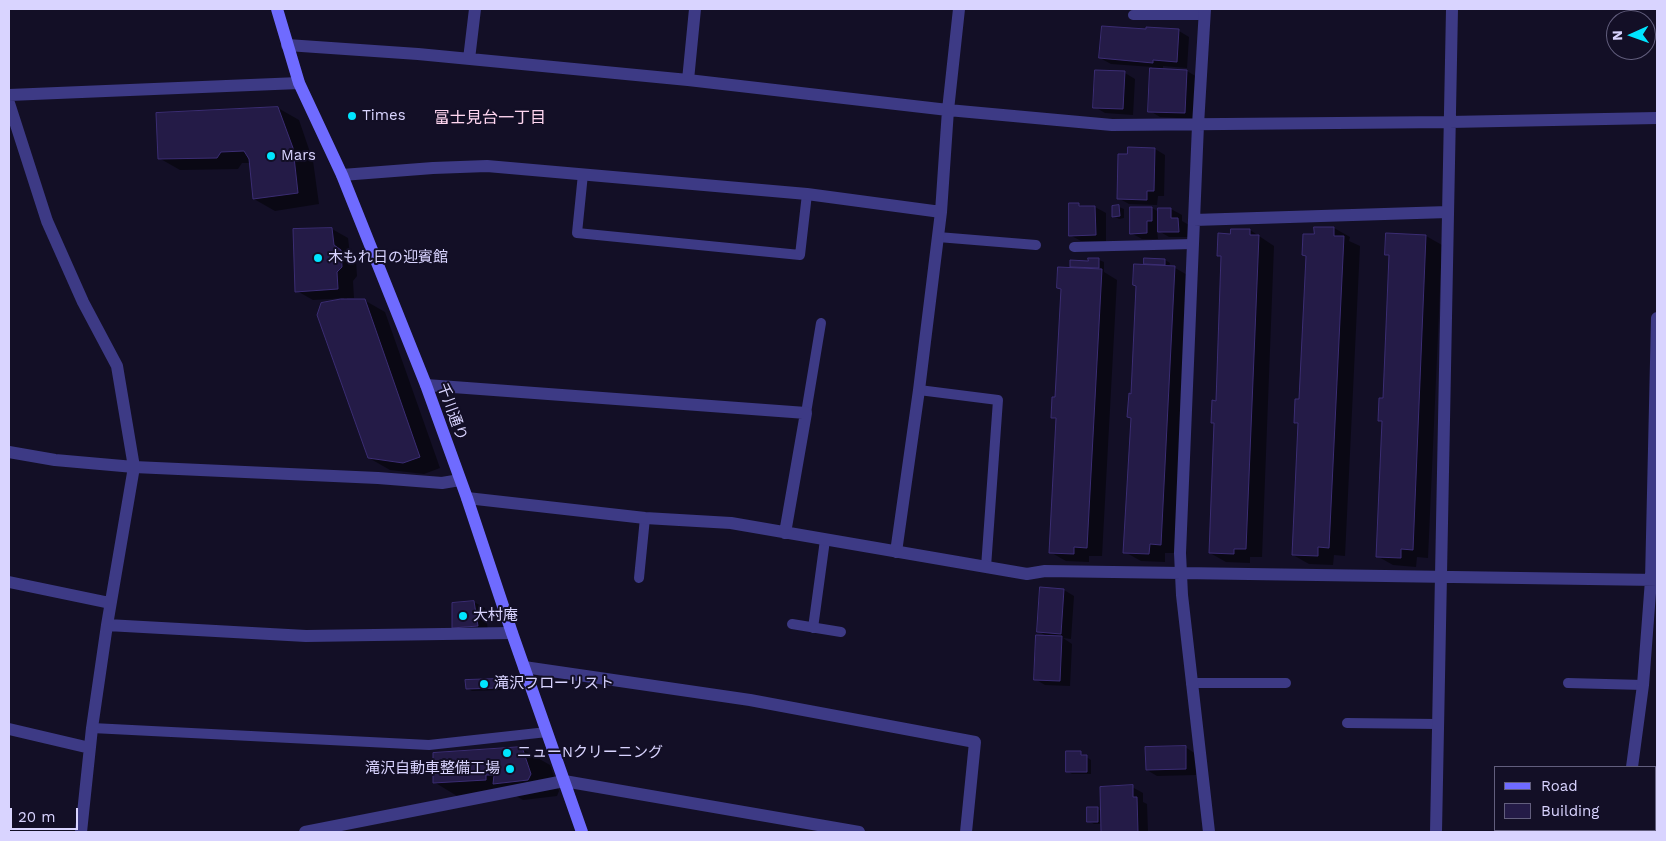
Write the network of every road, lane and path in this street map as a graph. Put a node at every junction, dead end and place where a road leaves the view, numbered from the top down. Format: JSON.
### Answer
{"nodes":[{"id":1,"x":277,"y":9,"type":"edge"},
{"id":2,"x":474,"y":9,"type":"edge"},
{"id":3,"x":695,"y":9,"type":"edge"},
{"id":4,"x":959,"y":9,"type":"edge"},
{"id":5,"x":1452,"y":9,"type":"edge"},
{"id":6,"x":1205,"y":12,"type":"edge"},
{"id":7,"x":1133,"y":15,"type":"dead end"},
{"id":8,"x":287,"y":45,"type":"junction"},
{"id":9,"x":469,"y":59,"type":"junction"},
{"id":10,"x":688,"y":80,"type":"junction"},
{"id":11,"x":299,"y":83,"type":"junction"},
{"id":12,"x":9,"y":95,"type":"edge"},
{"id":13,"x":9,"y":103,"type":"edge"},
{"id":14,"x":948,"y":110,"type":"junction"},
{"id":15,"x":1657,"y":118,"type":"edge"},
{"id":16,"x":1449,"y":122,"type":"junction"},
{"id":17,"x":1198,"y":125,"type":"junction"},
{"id":18,"x":583,"y":174,"type":"junction"},
{"id":19,"x":342,"y":175,"type":"junction"},
{"id":20,"x":806,"y":194,"type":"junction"},
{"id":21,"x":941,"y":212,"type":"junction"},
{"id":22,"x":1448,"y":212,"type":"junction"},
{"id":23,"x":1194,"y":220,"type":"junction"},
{"id":24,"x":938,"y":237,"type":"junction"},
{"id":25,"x":1193,"y":244,"type":"junction"},
{"id":26,"x":1036,"y":245,"type":"dead end"},
{"id":27,"x":1074,"y":247,"type":"dead end"},
{"id":28,"x":1657,"y":318,"type":"edge"},
{"id":29,"x":821,"y":323,"type":"dead end"},
{"id":30,"x":426,"y":385,"type":"junction"},
{"id":31,"x":919,"y":390,"type":"junction"},
{"id":32,"x":806,"y":413,"type":"junction"},
{"id":33,"x":9,"y":452,"type":"edge"},
{"id":34,"x":134,"y":467,"type":"junction"},
{"id":35,"x":460,"y":480,"type":"junction"},
{"id":36,"x":467,"y":498,"type":"junction"},
{"id":37,"x":645,"y":518,"type":"junction"},
{"id":38,"x":785,"y":533,"type":"junction"},
{"id":39,"x":825,"y":540,"type":"junction"},
{"id":40,"x":896,"y":552,"type":"junction"},
{"id":41,"x":986,"y":567,"type":"junction"},
{"id":42,"x":1181,"y":574,"type":"junction"},
{"id":43,"x":1441,"y":577,"type":"junction"},
{"id":44,"x":639,"y":578,"type":"dead end"},
{"id":45,"x":1654,"y":580,"type":"edge"},
{"id":46,"x":9,"y":582,"type":"edge"},
{"id":47,"x":110,"y":603,"type":"junction"},
{"id":48,"x":792,"y":624,"type":"dead end"},
{"id":49,"x":107,"y":625,"type":"junction"},
{"id":50,"x":814,"y":628,"type":"junction"},
{"id":51,"x":841,"y":632,"type":"dead end"},
{"id":52,"x":512,"y":633,"type":"junction"},
{"id":53,"x":524,"y":667,"type":"junction"},
{"id":54,"x":1191,"y":683,"type":"junction"},
{"id":55,"x":1286,"y":683,"type":"dead end"},
{"id":56,"x":1568,"y":683,"type":"dead end"},
{"id":57,"x":1642,"y":685,"type":"junction"},
{"id":58,"x":1347,"y":723,"type":"dead end"},
{"id":59,"x":1437,"y":724,"type":"junction"},
{"id":60,"x":92,"y":728,"type":"junction"},
{"id":61,"x":9,"y":729,"type":"edge"},
{"id":62,"x":547,"y":732,"type":"junction"},
{"id":63,"x":90,"y":748,"type":"junction"},
{"id":64,"x":1632,"y":766,"type":"edge"},
{"id":65,"x":564,"y":781,"type":"junction"},
{"id":66,"x":79,"y":831,"type":"edge"},
{"id":67,"x":311,"y":832,"type":"edge"},
{"id":68,"x":582,"y":832,"type":"edge"},
{"id":69,"x":859,"y":832,"type":"edge"},
{"id":70,"x":966,"y":832,"type":"edge"},
{"id":71,"x":1209,"y":832,"type":"edge"},
{"id":72,"x":1436,"y":832,"type":"edge"}],
"edges":[{"from":1,"to":8,"type":"main road","name":"千川通り"},
{"from":2,"to":9,"type":"street"},
{"from":3,"to":10,"type":"street"},
{"from":4,"to":14,"type":"street"},
{"from":5,"to":16,"type":"street"},
{"from":6,"to":7,"type":"lane"},
{"from":6,"to":17,"type":"street"},
{"from":8,"to":9,"type":"street"},
{"from":8,"to":11,"type":"main road","name":"千川通り"},
{"from":9,"to":10,"type":"street"},
{"from":10,"to":14,"type":"street"},
{"from":11,"to":12,"type":"street"},
{"from":11,"to":19,"type":"main road","name":"千川通り"},
{"from":13,"to":34,"type":"street"},
{"from":14,"to":17,"type":"street"},
{"from":14,"to":21,"type":"street"},
{"from":15,"to":16,"type":"street"},
{"from":16,"to":17,"type":"street"},
{"from":16,"to":22,"type":"street"},
{"from":17,"to":23,"type":"street"},
{"from":18,"to":19,"type":"street"},
{"from":18,"to":20,"type":"street"},
{"from":18,"to":20,"type":"lane"},
{"from":19,"to":30,"type":"main road","name":"千川通り"},
{"from":20,"to":21,"type":"street"},
{"from":21,"to":24,"type":"street"},
{"from":22,"to":23,"type":"street"},
{"from":22,"to":43,"type":"street"},
{"from":23,"to":25,"type":"street"},
{"from":24,"to":26,"type":"lane"},
{"from":24,"to":31,"type":"street"},
{"from":25,"to":27,"type":"lane"},
{"from":25,"to":42,"type":"street"},
{"from":28,"to":45,"type":"street"},
{"from":29,"to":32,"type":"lane"},
{"from":30,"to":32,"type":"street"},
{"from":30,"to":35,"type":"main road","name":"千川通り"},
{"from":31,"to":40,"type":"street"},
{"from":31,"to":41,"type":"lane"},
{"from":32,"to":38,"type":"street"},
{"from":33,"to":34,"type":"street"},
{"from":34,"to":35,"type":"street"},
{"from":34,"to":47,"type":"street"},
{"from":35,"to":36,"type":"main road","name":"千川通り"},
{"from":36,"to":37,"type":"street"},
{"from":36,"to":52,"type":"main road","name":"千川通り"},
{"from":37,"to":38,"type":"street"},
{"from":37,"to":44,"type":"lane"},
{"from":38,"to":39,"type":"street"},
{"from":39,"to":40,"type":"street"},
{"from":39,"to":50,"type":"lane"},
{"from":40,"to":41,"type":"street"},
{"from":41,"to":42,"type":"street"},
{"from":42,"to":43,"type":"street"},
{"from":42,"to":54,"type":"street"},
{"from":43,"to":45,"type":"street"},
{"from":43,"to":59,"type":"street"},
{"from":45,"to":57,"type":"street"},
{"from":46,"to":47,"type":"street"},
{"from":47,"to":49,"type":"street"},
{"from":48,"to":50,"type":"lane"},
{"from":49,"to":52,"type":"street"},
{"from":49,"to":60,"type":"street"},
{"from":50,"to":51,"type":"lane"},
{"from":52,"to":53,"type":"main road","name":"千川通り"},
{"from":53,"to":62,"type":"main road","name":"千川通り"},
{"from":53,"to":70,"type":"street"},
{"from":54,"to":55,"type":"lane"},
{"from":54,"to":71,"type":"street"},
{"from":56,"to":57,"type":"lane"},
{"from":57,"to":64,"type":"street"},
{"from":58,"to":59,"type":"lane"},
{"from":59,"to":72,"type":"street"},
{"from":60,"to":62,"type":"lane"},
{"from":60,"to":63,"type":"street"},
{"from":61,"to":63,"type":"street"},
{"from":62,"to":65,"type":"main road","name":"千川通り"},
{"from":63,"to":66,"type":"street"},
{"from":65,"to":67,"type":"street"},
{"from":65,"to":68,"type":"main road","name":"千川通り"},
{"from":65,"to":69,"type":"street"}]}
